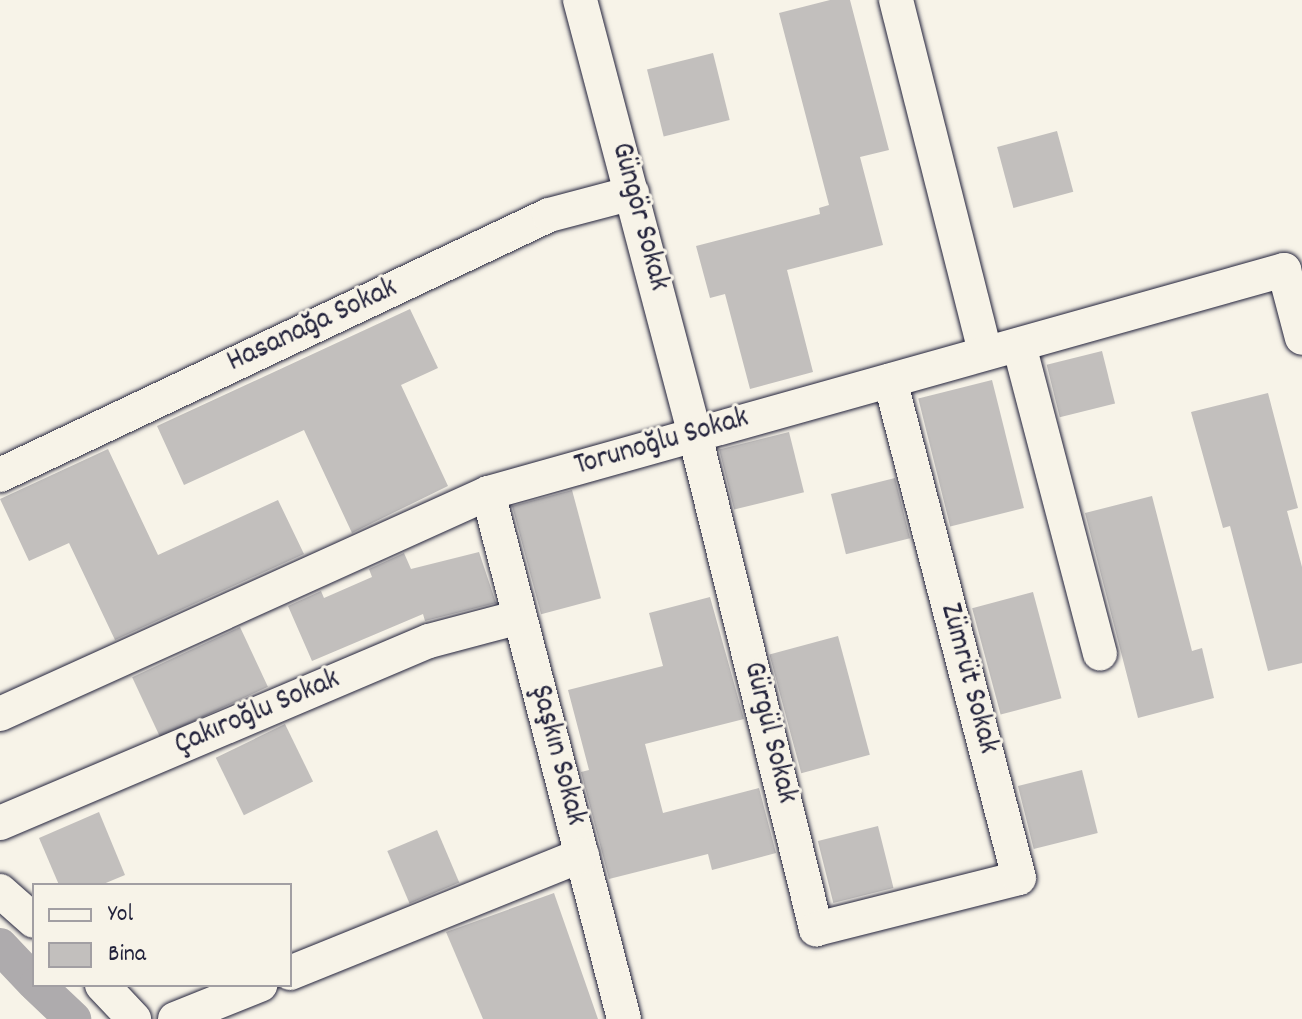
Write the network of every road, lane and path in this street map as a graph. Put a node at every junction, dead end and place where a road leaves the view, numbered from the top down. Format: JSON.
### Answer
{"nodes":[{"id":1,"x":580,"y":0,"type":"edge"},
{"id":2,"x":896,"y":0,"type":"edge"},
{"id":3,"x":632,"y":193,"type":"junction"},
{"id":4,"x":1302,"y":338,"type":"edge"},
{"id":5,"x":1019,"y":345,"type":"junction"},
{"id":6,"x":985,"y":353,"type":"junction"},
{"id":7,"x":890,"y":380,"type":"junction"},
{"id":8,"x":695,"y":435,"type":"junction"},
{"id":9,"x":0,"y":475,"type":"edge"},
{"id":10,"x":488,"y":493,"type":"junction"},
{"id":11,"x":520,"y":617,"type":"junction"},
{"id":12,"x":1100,"y":654,"type":"dead end"},
{"id":13,"x":0,"y":714,"type":"edge"},
{"id":14,"x":0,"y":823,"type":"edge"},
{"id":15,"x":582,"y":855,"type":"junction"},
{"id":16,"x":0,"y":891,"type":"edge"},
{"id":17,"x":919,"y":903,"type":"joint"},
{"id":18,"x":32,"y":919,"type":"edge"},
{"id":19,"x":292,"y":972,"type":"edge"},
{"id":20,"x":104,"y":987,"type":"edge"},
{"id":21,"x":255,"y":987,"type":"edge"},
{"id":22,"x":134,"y":1019,"type":"edge"},
{"id":23,"x":175,"y":1019,"type":"edge"},
{"id":24,"x":624,"y":1019,"type":"edge"}],
"edges":[{"from":1,"to":3,"type":"street","name":"Güngör Sokak"},
{"from":2,"to":6,"type":"street"},
{"from":3,"to":8,"type":"street","name":"Güngör Sokak"},
{"from":3,"to":9,"type":"street","name":"Hasanağa Sokak"},
{"from":4,"to":5,"type":"street","name":"Torunoğlu Sokak"},
{"from":5,"to":6,"type":"street","name":"Torunoğlu Sokak"},
{"from":5,"to":12,"type":"street"},
{"from":6,"to":7,"type":"street","name":"Torunoğlu Sokak"},
{"from":7,"to":8,"type":"street","name":"Torunoğlu Sokak"},
{"from":7,"to":17,"type":"street","name":"Zümrüt Sokak"},
{"from":8,"to":10,"type":"street","name":"Torunoğlu Sokak"},
{"from":8,"to":17,"type":"street","name":"Gürgül Sokak"},
{"from":10,"to":11,"type":"street","name":"Şaşkın Sokak"},
{"from":10,"to":13,"type":"street","name":"Torunoğlu Sokak"},
{"from":11,"to":14,"type":"street","name":"Çakıroğlu Sokak"},
{"from":11,"to":15,"type":"street","name":"Şaşkın Sokak"},
{"from":15,"to":19,"type":"street"},
{"from":15,"to":24,"type":"street","name":"Şaşkın Sokak"},
{"from":16,"to":18,"type":"street"},
{"from":20,"to":22,"type":"street"},
{"from":21,"to":23,"type":"street"}]}
